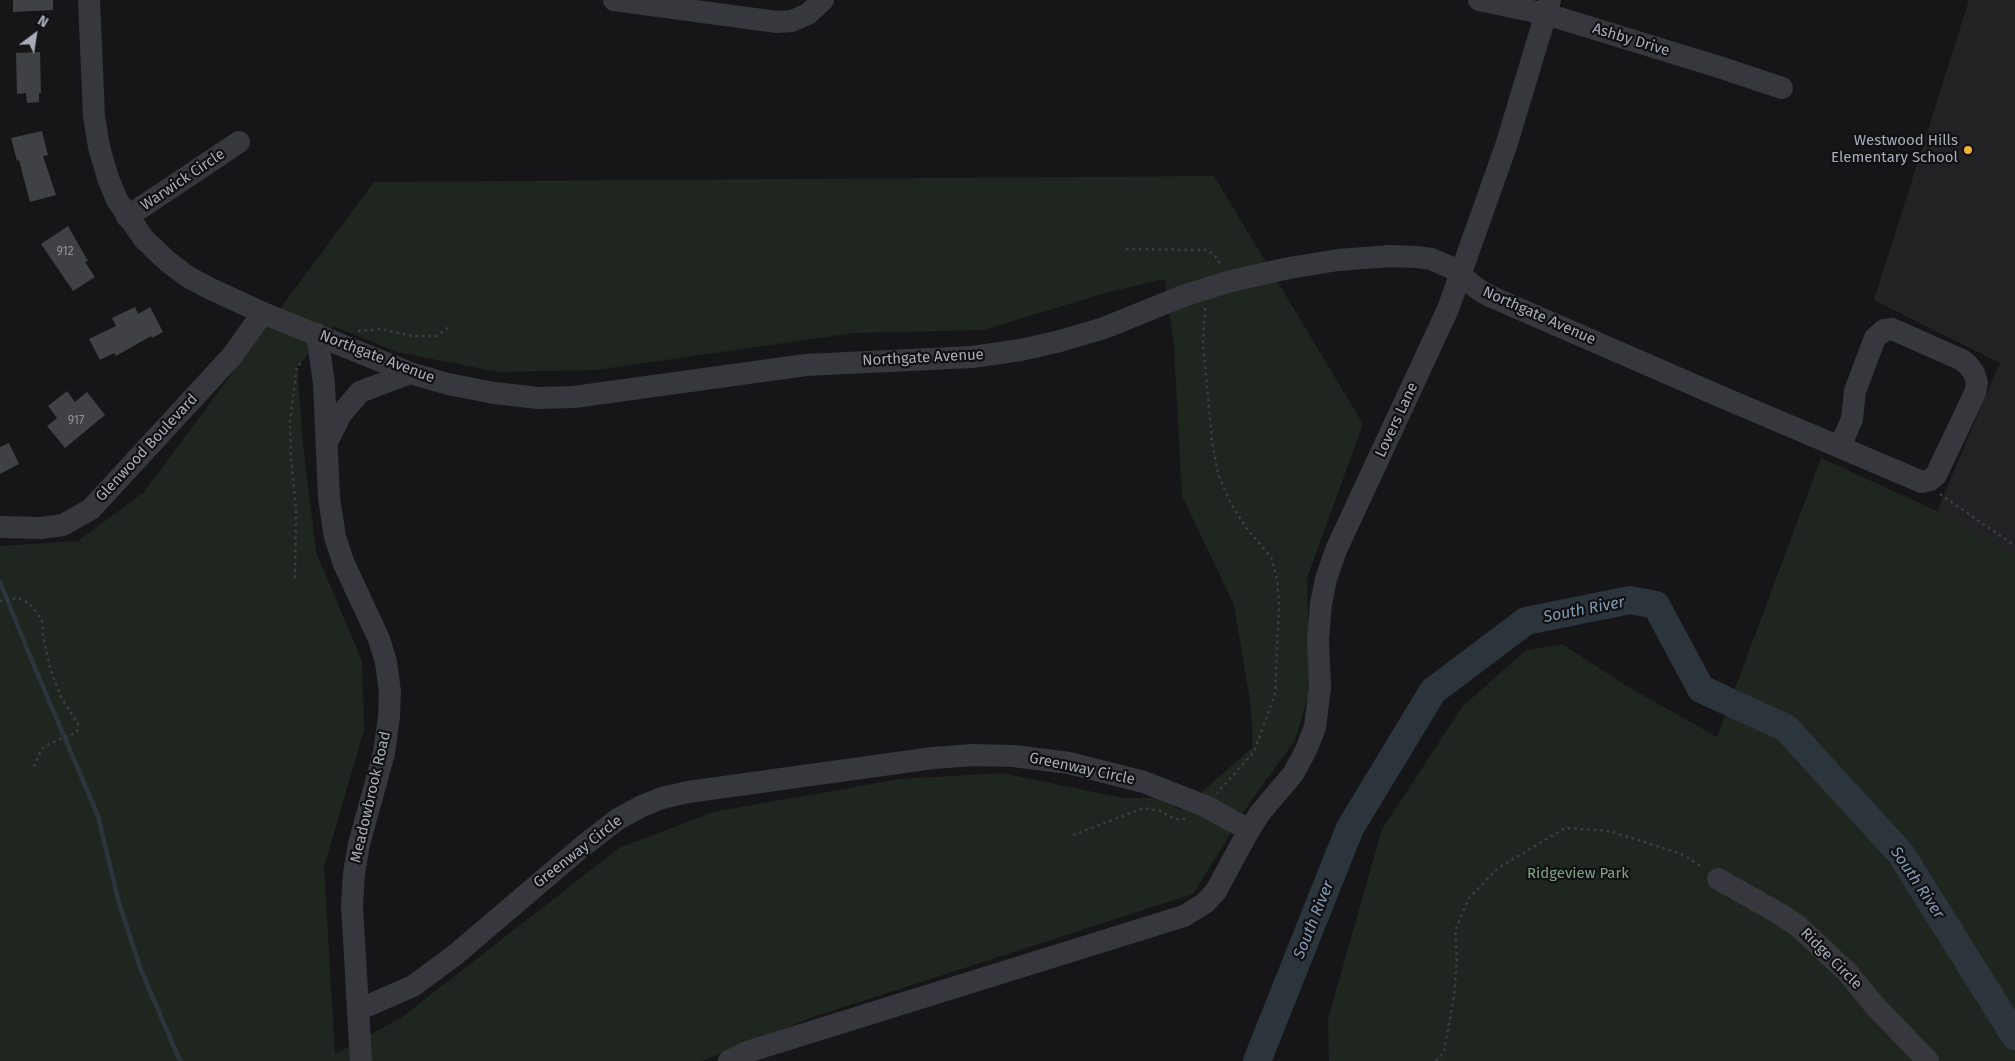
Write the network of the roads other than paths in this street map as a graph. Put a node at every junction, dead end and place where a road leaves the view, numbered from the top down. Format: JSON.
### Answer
{"nodes":[{"id":1,"x":89,"y":0,"type":"edge"},
{"id":2,"x":614,"y":0,"type":"edge"},
{"id":3,"x":824,"y":0,"type":"edge"},
{"id":4,"x":1479,"y":0,"type":"edge"},
{"id":5,"x":1548,"y":7,"type":"edge"},
{"id":6,"x":1782,"y":88,"type":"dead end"},
{"id":7,"x":239,"y":142,"type":"dead end"},
{"id":8,"x":127,"y":217,"type":"junction"},
{"id":9,"x":1460,"y":275,"type":"junction"},
{"id":10,"x":263,"y":312,"type":"junction"},
{"id":11,"x":317,"y":334,"type":"junction"},
{"id":12,"x":410,"y":373,"type":"junction"},
{"id":13,"x":328,"y":440,"type":"junction"},
{"id":14,"x":1840,"y":447,"type":"junction"},
{"id":15,"x":0,"y":527,"type":"edge"},
{"id":16,"x":1249,"y":830,"type":"junction"},
{"id":17,"x":1718,"y":879,"type":"road end"},
{"id":18,"x":358,"y":1010,"type":"junction"},
{"id":19,"x":361,"y":1061,"type":"edge"},
{"id":20,"x":729,"y":1061,"type":"edge"},
{"id":21,"x":1928,"y":1061,"type":"edge"}],
"edges":[{"from":1,"to":8,"type":"street","name":"Northgate Avenue"},
{"from":2,"to":3,"type":"street"},
{"from":4,"to":5,"type":"street","name":"Ashby Drive"},
{"from":5,"to":6,"type":"street","name":"Ashby Drive"},
{"from":5,"to":9,"type":"street","name":"Lovers Lane"},
{"from":7,"to":8,"type":"street","name":"Warwick Circle"},
{"from":8,"to":10,"type":"street","name":"Northgate Avenue"},
{"from":9,"to":12,"type":"street","name":"Northgate Avenue"},
{"from":9,"to":14,"type":"street","name":"Northgate Avenue"},
{"from":9,"to":16,"type":"street","name":"Lovers Lane"},
{"from":10,"to":11,"type":"street","name":"Northgate Avenue"},
{"from":10,"to":15,"type":"street","name":"Glenwood Boulevard"},
{"from":11,"to":12,"type":"street","name":"Northgate Avenue"},
{"from":11,"to":13,"type":"street","name":"Meadowbrook Road"},
{"from":12,"to":13,"type":"street"},
{"from":13,"to":18,"type":"street","name":"Meadowbrook Road"},
{"from":14,"to":14,"type":"street","name":"Northgate Avenue"},
{"from":16,"to":18,"type":"street","name":"Greenway Circle"},
{"from":16,"to":20,"type":"street"},
{"from":17,"to":21,"type":"street","name":"Ridge Circle"},
{"from":18,"to":19,"type":"street","name":"Meadowbrook Road"}]}
